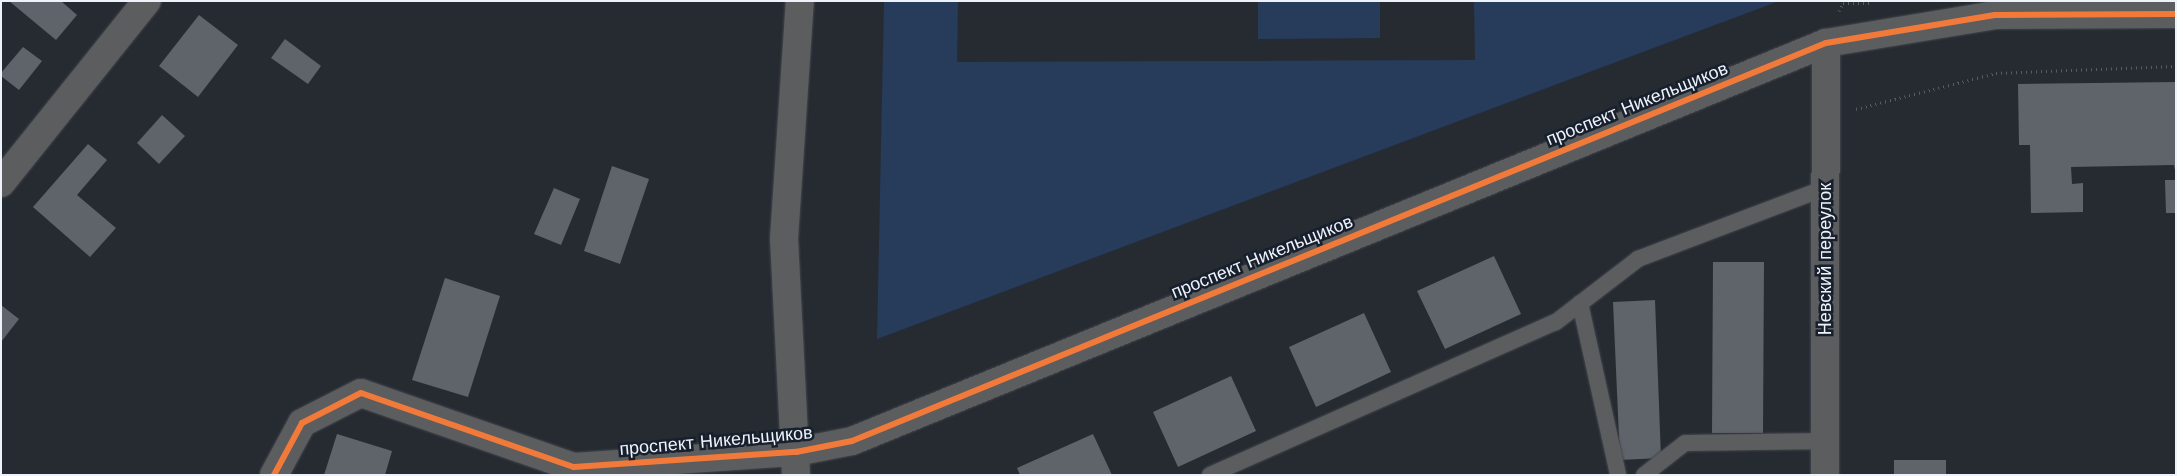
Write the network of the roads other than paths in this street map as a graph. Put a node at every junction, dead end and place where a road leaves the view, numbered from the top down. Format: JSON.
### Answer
{"nodes":[{"id":1,"x":147,"y":1,"type":"edge"},
{"id":2,"x":800,"y":1,"type":"edge"},
{"id":3,"x":2176,"y":14,"type":"edge"},
{"id":4,"x":1826,"y":42,"type":"junction"},
{"id":5,"x":1,"y":183,"type":"edge"},
{"id":6,"x":1825,"y":188,"type":"junction"},
{"id":7,"x":1580,"y":303,"type":"junction"},
{"id":8,"x":1825,"y":442,"type":"junction"},
{"id":9,"x":796,"y":464,"type":"edge"},
{"id":10,"x":274,"y":475,"type":"edge"},
{"id":11,"x":1210,"y":475,"type":"edge"},
{"id":12,"x":1618,"y":475,"type":"edge"},
{"id":13,"x":1644,"y":475,"type":"edge"},
{"id":14,"x":1825,"y":475,"type":"edge"}],
"edges":[{"from":1,"to":5,"type":"street"},
{"from":2,"to":9,"type":"street"},
{"from":3,"to":4,"type":"street","name":"проспект Никельщиков"},
{"from":4,"to":6,"type":"street","name":"Невский переулок"},
{"from":4,"to":9,"type":"street","name":"проспект Никельщиков"},
{"from":6,"to":7,"type":"lane"},
{"from":6,"to":8,"type":"street","name":"Невский переулок"},
{"from":7,"to":11,"type":"lane"},
{"from":7,"to":12,"type":"lane"},
{"from":8,"to":13,"type":"lane"},
{"from":8,"to":14,"type":"street","name":"Невский переулок"},
{"from":9,"to":10,"type":"street","name":"проспект Никельщиков"}]}
